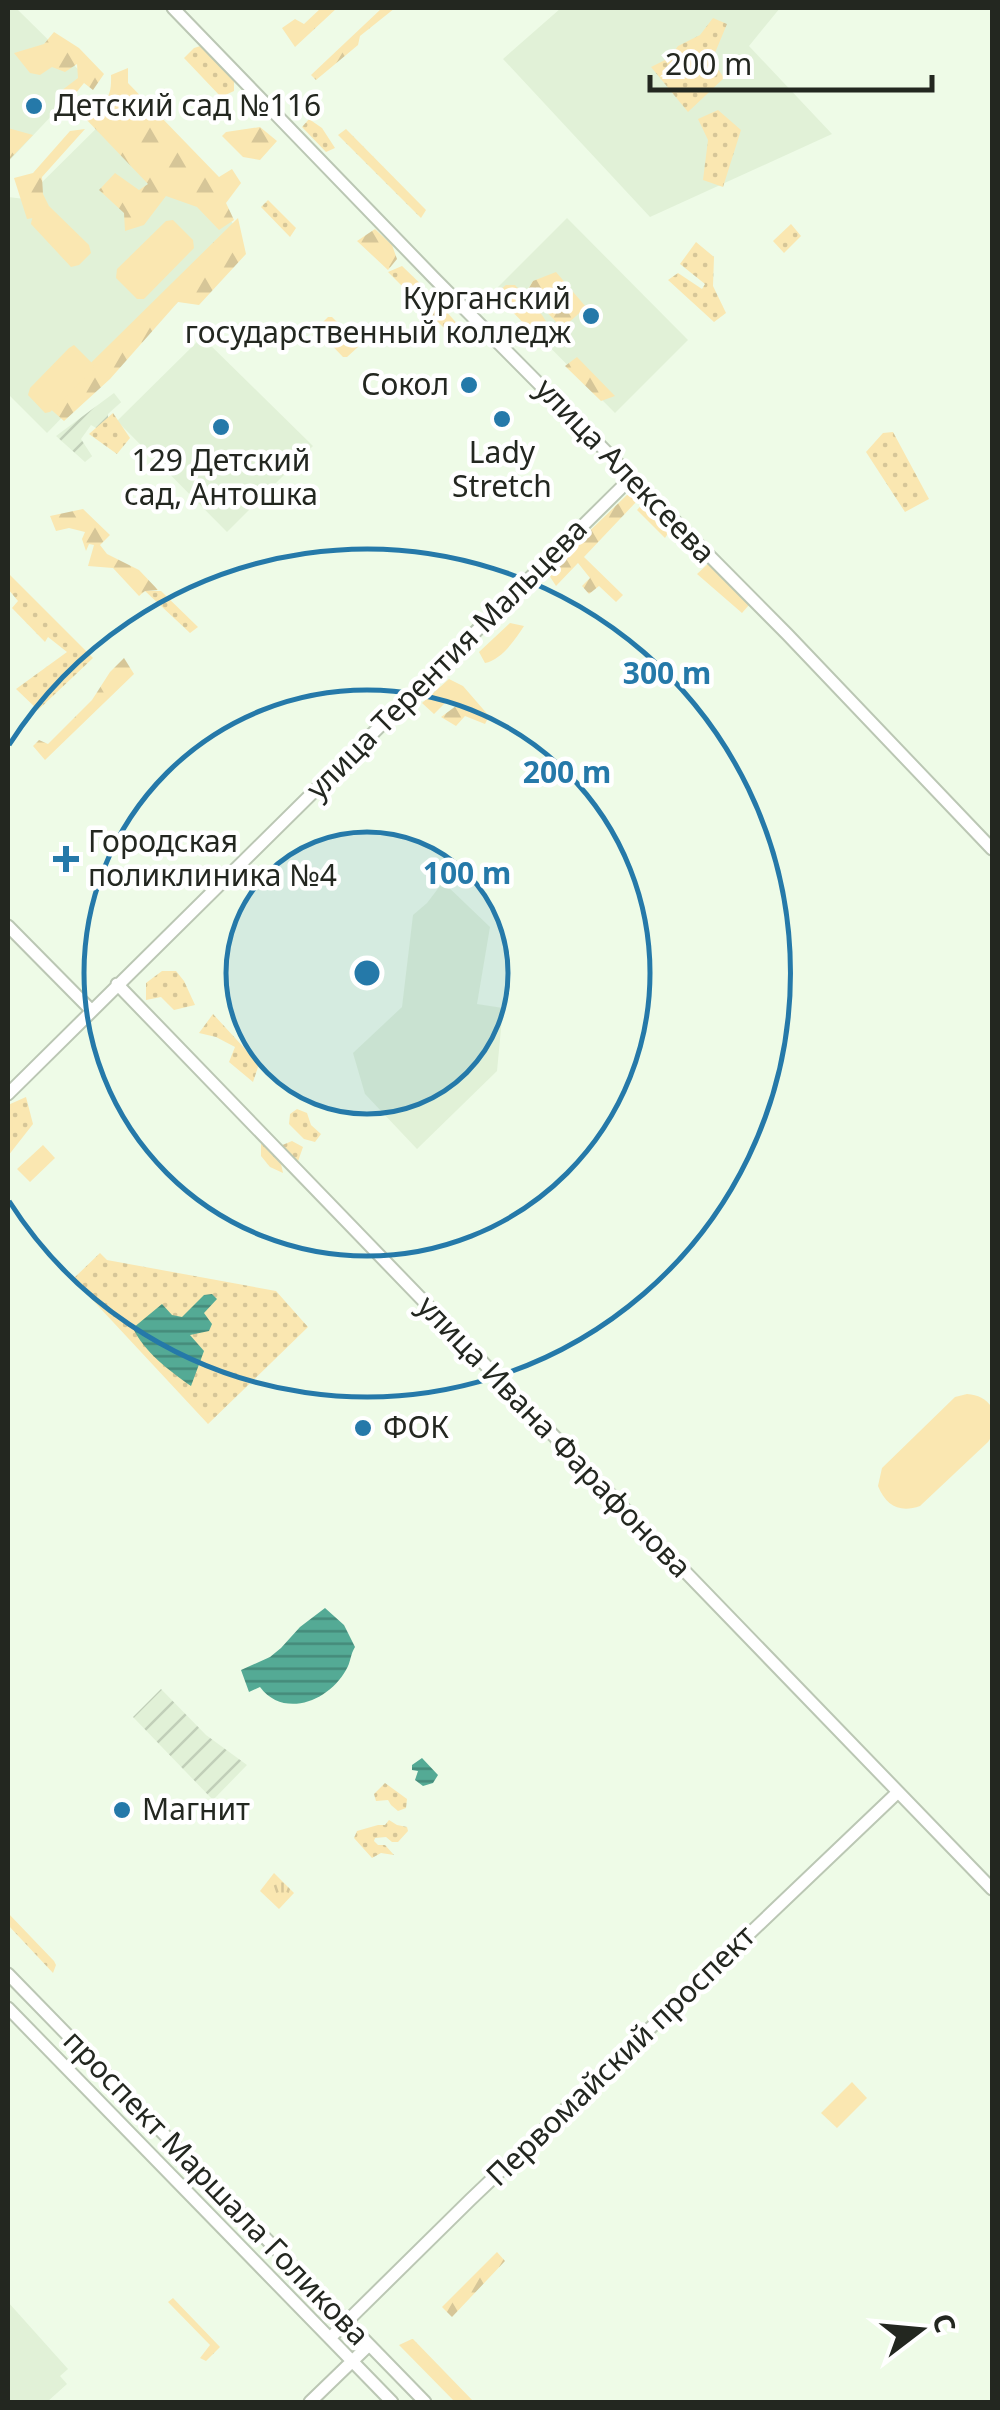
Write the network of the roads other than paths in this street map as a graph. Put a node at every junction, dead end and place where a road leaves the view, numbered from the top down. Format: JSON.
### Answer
{"nodes":[{"id":1,"x":173,"y":8,"type":"edge"},
{"id":2,"x":631,"y":478,"type":"junction"},
{"id":3,"x":992,"y":849,"type":"edge"},
{"id":4,"x":8,"y":926,"type":"edge"},
{"id":5,"x":117,"y":984,"type":"junction"},
{"id":6,"x":91,"y":1010,"type":"junction"},
{"id":7,"x":8,"y":1094,"type":"edge"},
{"id":8,"x":898,"y":1792,"type":"junction"},
{"id":9,"x":992,"y":1889,"type":"edge"},
{"id":10,"x":8,"y":1974,"type":"edge"},
{"id":11,"x":8,"y":2008,"type":"edge"},
{"id":12,"x":346,"y":2322,"type":"junction"},
{"id":13,"x":330,"y":2338,"type":"junction"},
{"id":14,"x":369,"y":2345,"type":"junction"},
{"id":15,"x":352,"y":2361,"type":"junction"},
{"id":16,"x":310,"y":2402,"type":"edge"},
{"id":17,"x":392,"y":2402,"type":"edge"},
{"id":18,"x":425,"y":2402,"type":"edge"}],
"edges":[{"from":1,"to":2,"type":"street","name":"улица Алексеева"},
{"from":2,"to":3,"type":"street","name":"улица Алексеева"},
{"from":2,"to":5,"type":"street","name":"улица Терентия Мальцева"},
{"from":4,"to":6,"type":"street"},
{"from":5,"to":6,"type":"street","name":"улица Терентия Мальцева"},
{"from":5,"to":8,"type":"street","name":"улица Ивана Фарафонова"},
{"from":6,"to":7,"type":"street","name":"улица Терентия Мальцева"},
{"from":8,"to":9,"type":"street","name":"улица Ивана Фарафонова"},
{"from":8,"to":12,"type":"street","name":"Первомайский проспект"},
{"from":10,"to":12,"type":"street","name":"проспект Маршала Голикова"},
{"from":11,"to":13,"type":"street","name":"проспект Маршала Голикова"},
{"from":12,"to":13,"type":"street","name":"Первомайский проспект"},
{"from":12,"to":14,"type":"street","name":"проспект Маршала Голикова"},
{"from":13,"to":15,"type":"street","name":"проспект Маршала Голикова"},
{"from":14,"to":15,"type":"street"},
{"from":14,"to":18,"type":"street","name":"проспект Маршала Голикова"},
{"from":15,"to":16,"type":"street"},
{"from":15,"to":17,"type":"street","name":"проспект Маршала Голикова"}]}
